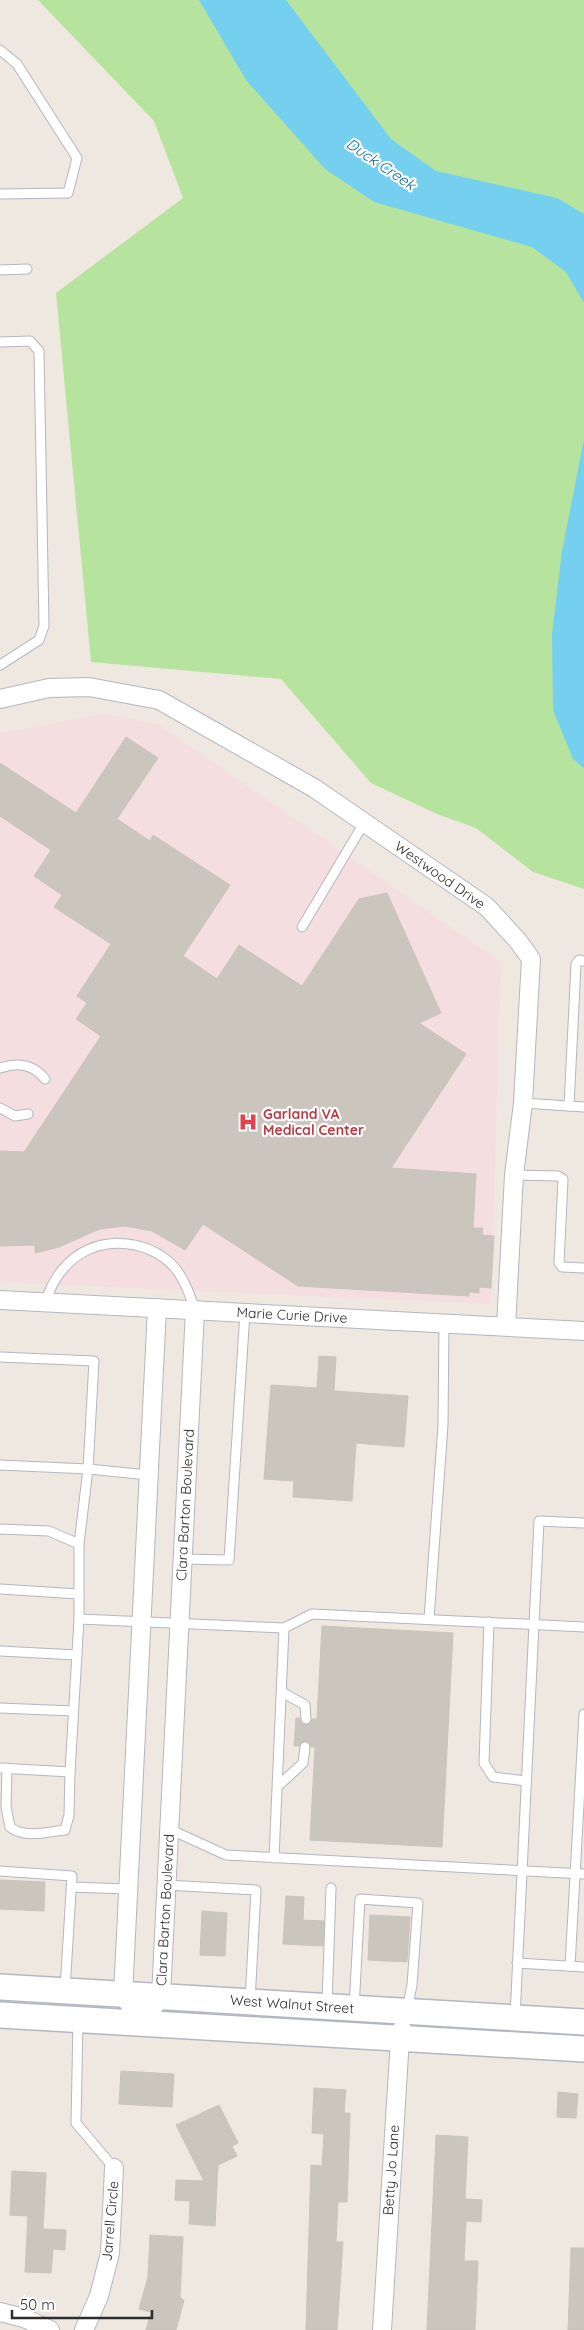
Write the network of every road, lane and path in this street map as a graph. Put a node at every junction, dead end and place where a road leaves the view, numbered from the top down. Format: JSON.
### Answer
{"nodes":[{"id":1,"x":0,"y":50,"type":"edge"},
{"id":2,"x":0,"y":194,"type":"edge"},
{"id":3,"x":28,"y":269,"type":"dead end"},
{"id":4,"x":0,"y":270,"type":"edge"},
{"id":5,"x":0,"y":342,"type":"edge"},
{"id":6,"x":0,"y":665,"type":"edge"},
{"id":7,"x":0,"y":699,"type":"edge"},
{"id":8,"x":364,"y":823,"type":"junction"},
{"id":9,"x":302,"y":927,"type":"dead end"},
{"id":10,"x":584,"y":961,"type":"edge"},
{"id":11,"x":0,"y":1068,"type":"edge"},
{"id":12,"x":45,"y":1079,"type":"dead end"},
{"id":13,"x":522,"y":1104,"type":"junction"},
{"id":14,"x":569,"y":1106,"type":"junction"},
{"id":15,"x":584,"y":1107,"type":"edge"},
{"id":16,"x":0,"y":1108,"type":"edge"},
{"id":17,"x":28,"y":1114,"type":"dead end"},
{"id":18,"x":514,"y":1175,"type":"junction"},
{"id":19,"x":584,"y":1268,"type":"edge"},
{"id":20,"x":0,"y":1300,"type":"edge"},
{"id":21,"x":45,"y":1303,"type":"junction"},
{"id":22,"x":157,"y":1308,"type":"junction"},
{"id":23,"x":195,"y":1310,"type":"junction"},
{"id":24,"x":245,"y":1312,"type":"junction"},
{"id":25,"x":444,"y":1322,"type":"junction"},
{"id":26,"x":506,"y":1326,"type":"junction"},
{"id":27,"x":584,"y":1331,"type":"edge"},
{"id":28,"x":0,"y":1357,"type":"edge"},
{"id":29,"x":0,"y":1465,"type":"edge"},
{"id":30,"x":88,"y":1469,"type":"junction"},
{"id":31,"x":149,"y":1475,"type":"junction"},
{"id":32,"x":584,"y":1523,"type":"edge"},
{"id":33,"x":0,"y":1529,"type":"edge"},
{"id":34,"x":79,"y":1544,"type":"junction"},
{"id":35,"x":182,"y":1559,"type":"junction"},
{"id":36,"x":0,"y":1589,"type":"edge"},
{"id":37,"x":79,"y":1594,"type":"junction"},
{"id":38,"x":79,"y":1619,"type":"junction"},
{"id":39,"x":429,"y":1619,"type":"junction"},
{"id":40,"x":142,"y":1622,"type":"junction"},
{"id":41,"x":489,"y":1622,"type":"junction"},
{"id":42,"x":179,"y":1624,"type":"junction"},
{"id":43,"x":534,"y":1624,"type":"junction"},
{"id":44,"x":584,"y":1627,"type":"edge"},
{"id":45,"x":284,"y":1628,"type":"junction"},
{"id":46,"x":0,"y":1651,"type":"edge"},
{"id":47,"x":77,"y":1655,"type":"junction"},
{"id":48,"x":282,"y":1692,"type":"junction"},
{"id":49,"x":0,"y":1708,"type":"edge"},
{"id":50,"x":74,"y":1711,"type":"junction"},
{"id":51,"x":584,"y":1714,"type":"edge"},
{"id":52,"x":306,"y":1719,"type":"dead end"},
{"id":53,"x":305,"y":1747,"type":"dead end"},
{"id":54,"x":4,"y":1768,"type":"edge"},
{"id":55,"x":70,"y":1772,"type":"junction"},
{"id":56,"x":526,"y":1781,"type":"junction"},
{"id":57,"x":278,"y":1786,"type":"junction"},
{"id":58,"x":169,"y":1829,"type":"junction"},
{"id":59,"x":274,"y":1858,"type":"junction"},
{"id":60,"x":522,"y":1871,"type":"junction"},
{"id":61,"x":0,"y":1872,"type":"edge"},
{"id":62,"x":580,"y":1873,"type":"edge"},
{"id":63,"x":166,"y":1885,"type":"junction"},
{"id":64,"x":71,"y":1887,"type":"junction"},
{"id":65,"x":331,"y":1888,"type":"dead end"},
{"id":66,"x":128,"y":1889,"type":"junction"},
{"id":67,"x":517,"y":1963,"type":"junction"},
{"id":68,"x":570,"y":1966,"type":"junction"},
{"id":69,"x":584,"y":1966,"type":"edge"},
{"id":70,"x":0,"y":1987,"type":"edge"},
{"id":71,"x":65,"y":1991,"type":"junction"},
{"id":72,"x":123,"y":1995,"type":"junction"},
{"id":73,"x":161,"y":1996,"type":"junction"},
{"id":74,"x":250,"y":2002,"type":"junction"},
{"id":75,"x":327,"y":2007,"type":"junction"},
{"id":76,"x":354,"y":2008,"type":"junction"},
{"id":77,"x":407,"y":2011,"type":"junction"},
{"id":78,"x":0,"y":2015,"type":"edge"},
{"id":79,"x":515,"y":2017,"type":"junction"},
{"id":80,"x":78,"y":2019,"type":"junction"},
{"id":81,"x":584,"y":2022,"type":"edge"},
{"id":82,"x":143,"y":2023,"type":"junction"},
{"id":83,"x":400,"y":2038,"type":"junction"},
{"id":84,"x":584,"y":2049,"type":"edge"},
{"id":85,"x":114,"y":2168,"type":"joint"},
{"id":86,"x":0,"y":2312,"type":"edge"},
{"id":87,"x":0,"y":2317,"type":"edge"},
{"id":88,"x":50,"y":2330,"type":"edge"},
{"id":89,"x":84,"y":2330,"type":"edge"},
{"id":90,"x":382,"y":2330,"type":"edge"}],
"edges":[{"from":1,"to":2,"type":"lane"},
{"from":3,"to":4,"type":"lane"},
{"from":5,"to":6,"type":"lane"},
{"from":7,"to":8,"type":"street","name":"Westwood Drive"},
{"from":8,"to":9,"type":"lane"},
{"from":8,"to":13,"type":"street","name":"Westwood Drive"},
{"from":10,"to":14,"type":"lane"},
{"from":11,"to":12,"type":"lane"},
{"from":13,"to":14,"type":"lane"},
{"from":13,"to":18,"type":"street","name":"Westwood Drive"},
{"from":14,"to":15,"type":"lane"},
{"from":16,"to":17,"type":"lane"},
{"from":18,"to":19,"type":"lane"},
{"from":18,"to":26,"type":"street","name":"Westwood Drive"},
{"from":20,"to":21,"type":"street","name":"Marie Curie Drive"},
{"from":21,"to":22,"type":"street","name":"Marie Curie Drive"},
{"from":21,"to":23,"type":"lane"},
{"from":22,"to":23,"type":"street","name":"Marie Curie Drive"},
{"from":22,"to":31,"type":"street"},
{"from":23,"to":24,"type":"street","name":"Marie Curie Drive"},
{"from":23,"to":35,"type":"street","name":"Clara Barton Boulevard"},
{"from":24,"to":25,"type":"street","name":"Marie Curie Drive"},
{"from":24,"to":35,"type":"lane"},
{"from":25,"to":26,"type":"street","name":"Marie Curie Drive"},
{"from":25,"to":39,"type":"lane"},
{"from":26,"to":27,"type":"street","name":"Marie Curie Drive"},
{"from":28,"to":30,"type":"lane"},
{"from":29,"to":30,"type":"lane"},
{"from":30,"to":31,"type":"lane"},
{"from":30,"to":34,"type":"lane"},
{"from":31,"to":40,"type":"street"},
{"from":32,"to":43,"type":"lane"},
{"from":33,"to":34,"type":"lane"},
{"from":34,"to":37,"type":"lane"},
{"from":35,"to":42,"type":"street","name":"Clara Barton Boulevard"},
{"from":36,"to":37,"type":"lane"},
{"from":37,"to":38,"type":"lane"},
{"from":38,"to":40,"type":"lane"},
{"from":38,"to":47,"type":"lane"},
{"from":39,"to":41,"type":"lane"},
{"from":39,"to":45,"type":"lane"},
{"from":40,"to":42,"type":"lane"},
{"from":40,"to":66,"type":"street"},
{"from":41,"to":43,"type":"lane"},
{"from":41,"to":56,"type":"lane"},
{"from":42,"to":45,"type":"lane"},
{"from":42,"to":58,"type":"street","name":"Clara Barton Boulevard"},
{"from":43,"to":44,"type":"lane"},
{"from":43,"to":56,"type":"lane"},
{"from":45,"to":48,"type":"lane"},
{"from":46,"to":47,"type":"lane"},
{"from":47,"to":50,"type":"lane"},
{"from":48,"to":52,"type":"lane"},
{"from":48,"to":57,"type":"lane"},
{"from":49,"to":50,"type":"lane"},
{"from":50,"to":55,"type":"lane"},
{"from":51,"to":62,"type":"lane"},
{"from":53,"to":57,"type":"lane"},
{"from":54,"to":55,"type":"lane"},
{"from":54,"to":55,"type":"lane"},
{"from":56,"to":60,"type":"lane"},
{"from":57,"to":59,"type":"lane"},
{"from":58,"to":59,"type":"lane"},
{"from":58,"to":63,"type":"street","name":"Clara Barton Boulevard"},
{"from":59,"to":60,"type":"lane"},
{"from":60,"to":62,"type":"lane"},
{"from":60,"to":67,"type":"lane"},
{"from":61,"to":64,"type":"lane"},
{"from":62,"to":68,"type":"lane"},
{"from":63,"to":73,"type":"street","name":"Clara Barton Boulevard"},
{"from":63,"to":74,"type":"lane"},
{"from":64,"to":66,"type":"lane"},
{"from":64,"to":71,"type":"lane"},
{"from":65,"to":75,"type":"lane"},
{"from":66,"to":72,"type":"street"},
{"from":67,"to":68,"type":"lane"},
{"from":67,"to":79,"type":"lane"},
{"from":68,"to":69,"type":"lane"},
{"from":70,"to":71,"type":"main road","name":"West Walnut Street"},
{"from":71,"to":72,"type":"main road","name":"West Walnut Street"},
{"from":72,"to":73,"type":"main road","name":"West Walnut Street"},
{"from":72,"to":82,"type":"street"},
{"from":73,"to":74,"type":"main road","name":"West Walnut Street"},
{"from":73,"to":82,"type":"street","name":"Clara Barton Boulevard"},
{"from":74,"to":75,"type":"main road","name":"West Walnut Street"},
{"from":75,"to":76,"type":"main road","name":"West Walnut Street"},
{"from":76,"to":77,"type":"main road","name":"West Walnut Street"},
{"from":76,"to":77,"type":"lane"},
{"from":77,"to":79,"type":"main road","name":"West Walnut Street"},
{"from":77,"to":83,"type":"street","name":"Betty Jo Lane"},
{"from":78,"to":80,"type":"main road","name":"West Walnut Street"},
{"from":79,"to":81,"type":"main road","name":"West Walnut Street"},
{"from":80,"to":82,"type":"main road","name":"West Walnut Street"},
{"from":80,"to":85,"type":"lane"},
{"from":82,"to":83,"type":"main road","name":"West Walnut Street"},
{"from":83,"to":84,"type":"main road","name":"West Walnut Street"},
{"from":83,"to":90,"type":"street","name":"Betty Jo Lane"},
{"from":85,"to":89,"type":"street","name":"Jarrell Circle"},
{"from":86,"to":87,"type":"lane"},
{"from":86,"to":88,"type":"street"}]}
